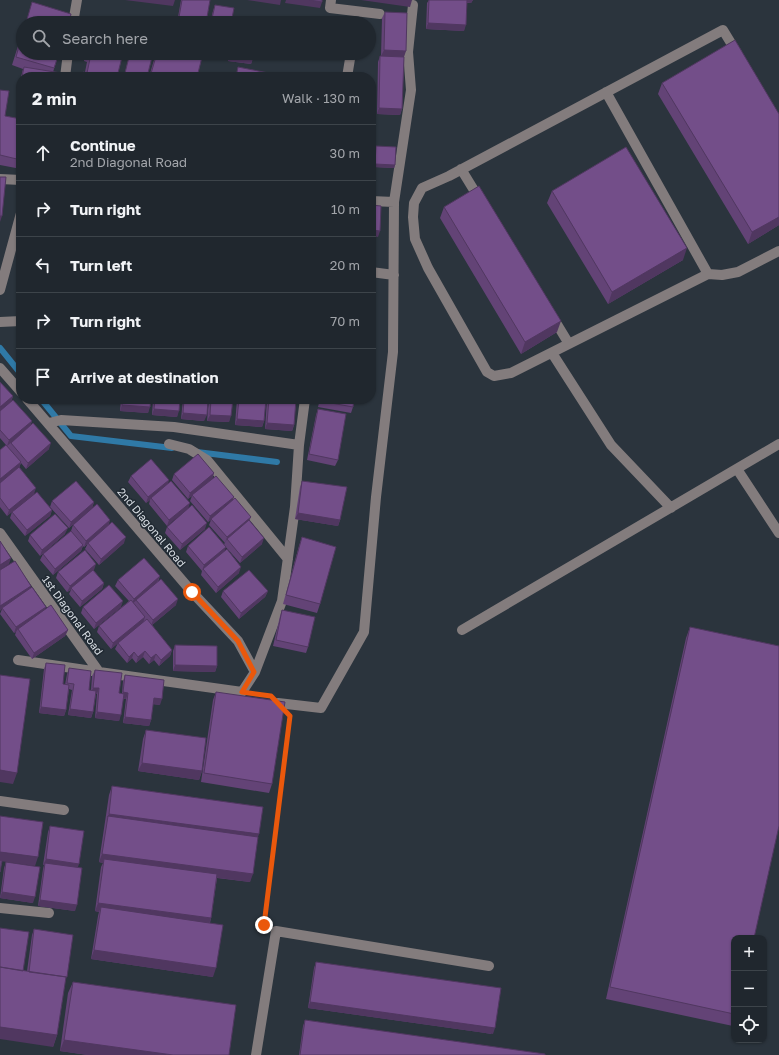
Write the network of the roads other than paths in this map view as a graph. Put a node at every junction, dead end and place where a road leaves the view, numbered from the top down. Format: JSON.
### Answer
{"nodes":[{"id":1,"x":77,"y":0,"type":"edge"},
{"id":2,"x":332,"y":0,"type":"edge"},
{"id":3,"x":413,"y":5,"type":"dead end"},
{"id":4,"x":380,"y":14,"type":"dead end"},
{"id":5,"x":74,"y":16,"type":"edge"},
{"id":6,"x":67,"y":60,"type":"edge"},
{"id":7,"x":350,"y":60,"type":"edge"},
{"id":8,"x":743,"y":63,"type":"edge"},
{"id":9,"x":65,"y":72,"type":"edge"},
{"id":10,"x":348,"y":72,"type":"edge"},
{"id":11,"x":606,"y":92,"type":"junction"},
{"id":12,"x":461,"y":169,"type":"junction"},
{"id":13,"x":0,"y":179,"type":"edge"},
{"id":14,"x":16,"y":180,"type":"edge"},
{"id":15,"x":376,"y":201,"type":"edge"},
{"id":16,"x":394,"y":202,"type":"junction"},
{"id":17,"x":486,"y":210,"type":"edge"},
{"id":18,"x":16,"y":240,"type":"edge"},
{"id":19,"x":779,"y":250,"type":"edge"},
{"id":20,"x":376,"y":273,"type":"edge"},
{"id":21,"x":708,"y":274,"type":"junction"},
{"id":22,"x":394,"y":275,"type":"junction"},
{"id":23,"x":0,"y":290,"type":"edge"},
{"id":24,"x":549,"y":311,"type":"edge"},
{"id":25,"x":16,"y":320,"type":"edge"},
{"id":26,"x":0,"y":322,"type":"edge"},
{"id":27,"x":569,"y":344,"type":"junction"},
{"id":28,"x":552,"y":353,"type":"junction"},
{"id":29,"x":0,"y":368,"type":"edge"},
{"id":30,"x":16,"y":386,"type":"edge"},
{"id":31,"x":32,"y":404,"type":"edge"},
{"id":32,"x":304,"y":404,"type":"edge"},
{"id":33,"x":49,"y":424,"type":"junction"},
{"id":34,"x":169,"y":444,"type":"dead end"},
{"id":35,"x":779,"y":444,"type":"edge"},
{"id":36,"x":299,"y":445,"type":"junction"},
{"id":37,"x":737,"y":469,"type":"junction"},
{"id":38,"x":670,"y":508,"type":"junction"},
{"id":39,"x":0,"y":533,"type":"edge"},
{"id":40,"x":779,"y":533,"type":"edge"},
{"id":41,"x":288,"y":559,"type":"junction"},
{"id":42,"x":462,"y":630,"type":"dead end"},
{"id":43,"x":18,"y":660,"type":"dead end"},
{"id":44,"x":99,"y":672,"type":"junction"},
{"id":45,"x":254,"y":672,"type":"junction"},
{"id":46,"x":278,"y":703,"type":"edge"},
{"id":47,"x":0,"y":801,"type":"edge"},
{"id":48,"x":64,"y":810,"type":"dead end"},
{"id":49,"x":0,"y":908,"type":"edge"},
{"id":50,"x":48,"y":912,"type":"edge"},
{"id":51,"x":489,"y":966,"type":"dead end"},
{"id":52,"x":256,"y":1055,"type":"edge"}],
"edges":[{"from":1,"to":5,"type":"street"},
{"from":2,"to":4,"type":"street"},
{"from":3,"to":16,"type":"street"},
{"from":6,"to":9,"type":"street"},
{"from":7,"to":10,"type":"street"},
{"from":8,"to":11,"type":"street"},
{"from":11,"to":12,"type":"street"},
{"from":11,"to":21,"type":"street"},
{"from":12,"to":17,"type":"street"},
{"from":12,"to":28,"type":"street"},
{"from":13,"to":14,"type":"street"},
{"from":15,"to":16,"type":"street"},
{"from":16,"to":22,"type":"street"},
{"from":18,"to":23,"type":"street"},
{"from":19,"to":21,"type":"street"},
{"from":20,"to":22,"type":"street"},
{"from":21,"to":27,"type":"street"},
{"from":22,"to":46,"type":"street"},
{"from":24,"to":27,"type":"street"},
{"from":25,"to":26,"type":"street"},
{"from":27,"to":28,"type":"street"},
{"from":28,"to":38,"type":"street"},
{"from":29,"to":30,"type":"street"},
{"from":31,"to":33,"type":"street","name":"2nd Diagonal Road"},
{"from":32,"to":36,"type":"street"},
{"from":33,"to":36,"type":"street"},
{"from":33,"to":45,"type":"street","name":"2nd Diagonal Road"},
{"from":34,"to":41,"type":"street"},
{"from":35,"to":37,"type":"street"},
{"from":36,"to":41,"type":"street"},
{"from":37,"to":38,"type":"street"},
{"from":37,"to":40,"type":"street"},
{"from":38,"to":42,"type":"street"},
{"from":39,"to":44,"type":"street","name":"1st Diagonal Road"},
{"from":41,"to":45,"type":"street"},
{"from":43,"to":44,"type":"street"},
{"from":44,"to":45,"type":"street","name":"1st Diagonal Road"},
{"from":47,"to":48,"type":"street"},
{"from":49,"to":50,"type":"street"},
{"from":51,"to":52,"type":"street"}]}
